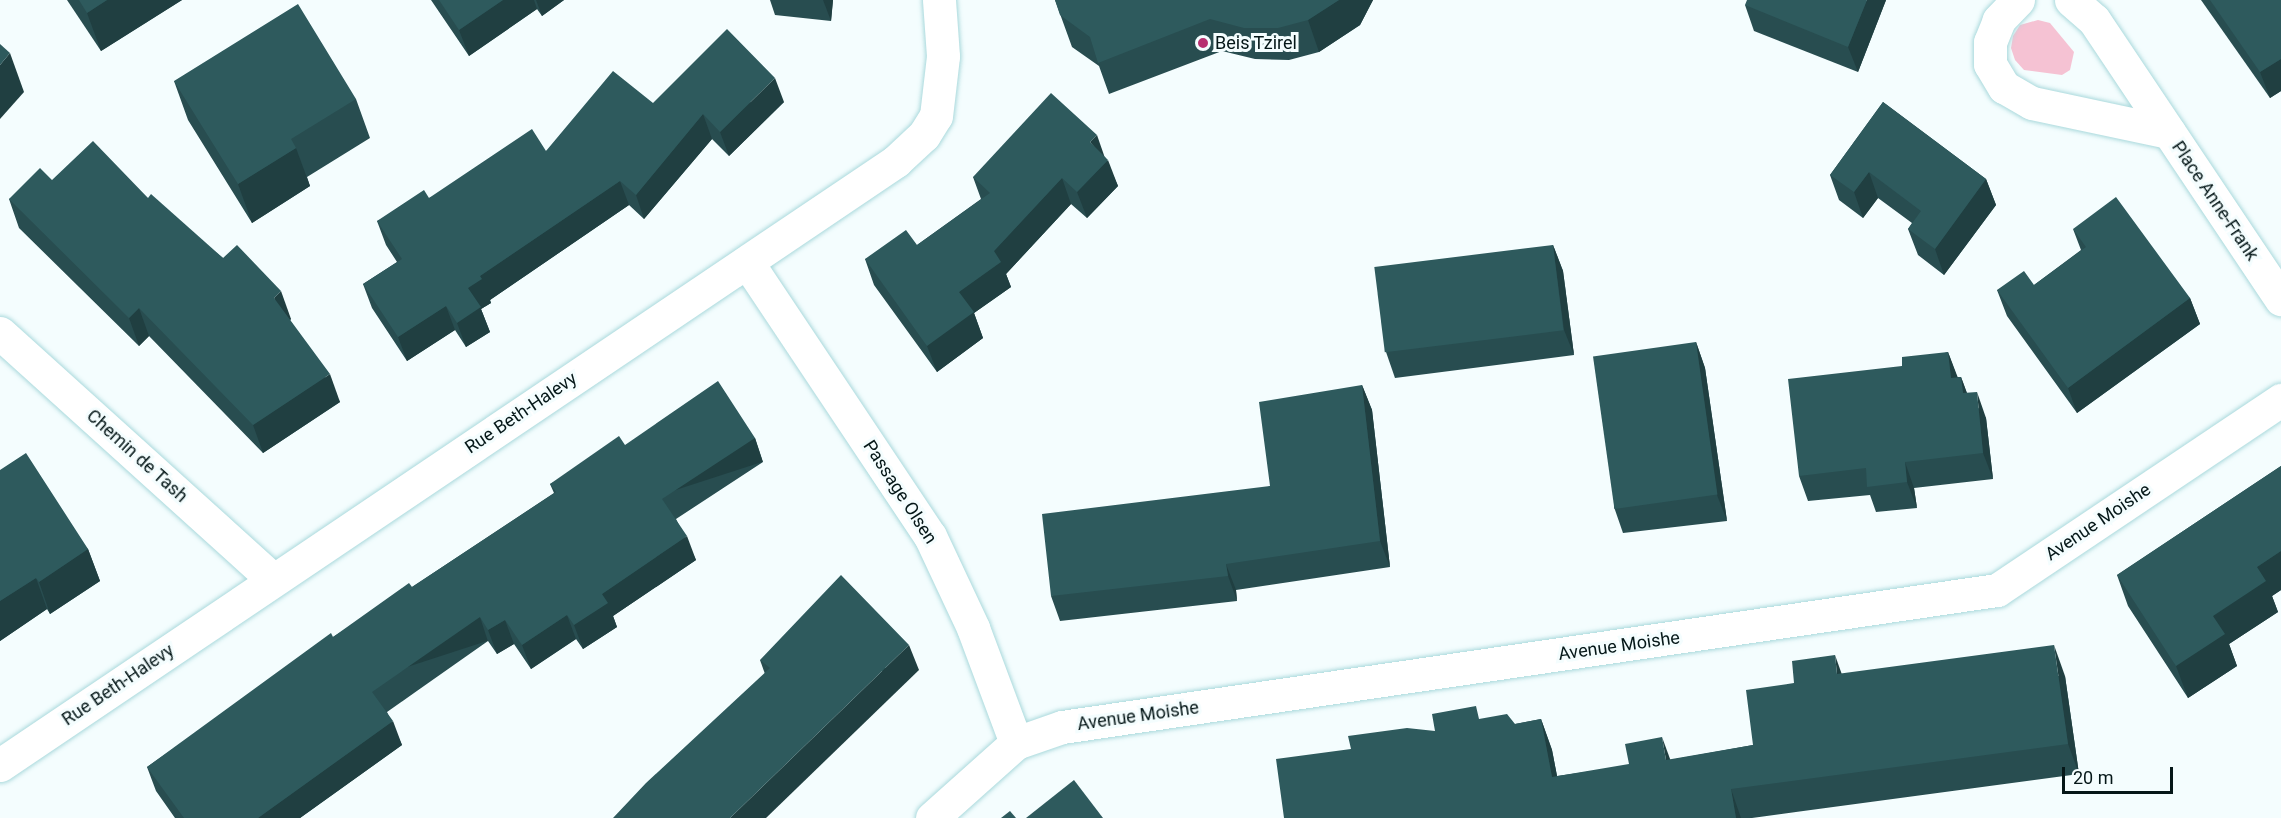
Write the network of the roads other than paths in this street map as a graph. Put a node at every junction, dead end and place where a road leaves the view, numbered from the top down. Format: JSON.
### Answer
{"nodes":[{"id":1,"x":939,"y":0,"type":"edge"},
{"id":2,"x":2018,"y":0,"type":"edge"},
{"id":3,"x":2070,"y":0,"type":"edge"},
{"id":4,"x":2169,"y":132,"type":"junction"},
{"id":5,"x":747,"y":262,"type":"junction"},
{"id":6,"x":2281,"y":299,"type":"edge"},
{"id":7,"x":0,"y":333,"type":"edge"},
{"id":8,"x":2281,"y":399,"type":"edge"},
{"id":9,"x":273,"y":580,"type":"junction"},
{"id":10,"x":1016,"y":743,"type":"junction"},
{"id":11,"x":0,"y":765,"type":"edge"},
{"id":12,"x":932,"y":818,"type":"edge"}],
"edges":[{"from":1,"to":5,"type":"street","name":"Rue Beth-Halevy"},
{"from":2,"to":4,"type":"street","name":"Place Anne-Frank"},
{"from":3,"to":4,"type":"street","name":"Place Anne-Frank"},
{"from":4,"to":6,"type":"street","name":"Place Anne-Frank"},
{"from":5,"to":9,"type":"street","name":"Rue Beth-Halevy"},
{"from":5,"to":10,"type":"street","name":"Passage Olsen"},
{"from":7,"to":9,"type":"street","name":"Chemin de Tash"},
{"from":8,"to":10,"type":"street","name":"Avenue Moishe"},
{"from":9,"to":11,"type":"street","name":"Rue Beth-Halevy"},
{"from":10,"to":12,"type":"street","name":"Avenue Moishe"}]}
